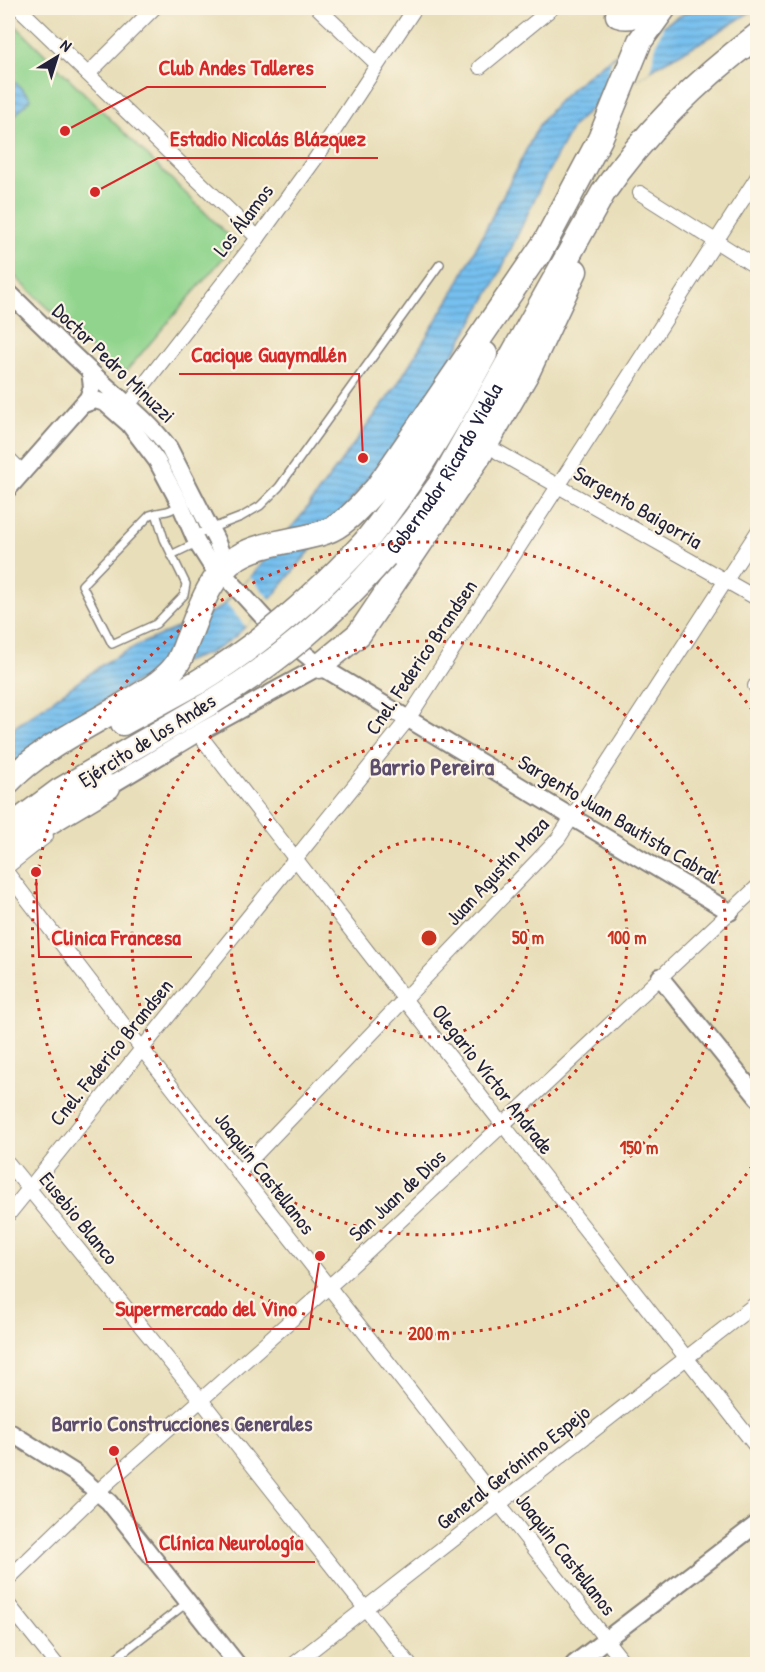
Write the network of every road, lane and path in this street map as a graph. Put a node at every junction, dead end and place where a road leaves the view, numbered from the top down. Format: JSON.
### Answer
{"nodes":[{"id":1,"x":19,"y":8,"type":"edge"},
{"id":2,"x":154,"y":8,"type":"edge"},
{"id":3,"x":318,"y":8,"type":"edge"},
{"id":4,"x":415,"y":8,"type":"edge"},
{"id":5,"x":552,"y":8,"type":"edge"},
{"id":6,"x":644,"y":8,"type":"edge"},
{"id":7,"x":664,"y":8,"type":"edge"},
{"id":8,"x":614,"y":11,"type":"edge"},
{"id":9,"x":758,"y":35,"type":"edge"},
{"id":10,"x":377,"y":64,"type":"junction"},
{"id":11,"x":480,"y":67,"type":"dead end"},
{"id":12,"x":88,"y":74,"type":"junction"},
{"id":13,"x":625,"y":161,"type":"junction"},
{"id":14,"x":758,"y":176,"type":"edge"},
{"id":15,"x":640,"y":193,"type":"dead end"},
{"id":16,"x":258,"y":238,"type":"junction"},
{"id":17,"x":546,"y":241,"type":"junction"},
{"id":18,"x":715,"y":241,"type":"junction"},
{"id":19,"x":440,"y":264,"type":"dead end"},
{"id":20,"x":758,"y":268,"type":"edge"},
{"id":21,"x":8,"y":292,"type":"edge"},
{"id":22,"x":90,"y":371,"type":"junction"},
{"id":23,"x":84,"y":404,"type":"junction"},
{"id":24,"x":129,"y":404,"type":"junction"},
{"id":25,"x":129,"y":424,"type":"junction"},
{"id":26,"x":498,"y":452,"type":"dead end"},
{"id":27,"x":8,"y":459,"type":"edge"},
{"id":28,"x":22,"y":472,"type":"junction"},
{"id":29,"x":559,"y":486,"type":"junction"},
{"id":30,"x":8,"y":489,"type":"edge"},
{"id":31,"x":180,"y":504,"type":"junction"},
{"id":32,"x":156,"y":513,"type":"junction"},
{"id":33,"x":758,"y":531,"type":"edge"},
{"id":34,"x":200,"y":535,"type":"junction"},
{"id":35,"x":171,"y":555,"type":"junction"},
{"id":36,"x":222,"y":572,"type":"junction"},
{"id":37,"x":725,"y":580,"type":"junction"},
{"id":38,"x":758,"y":599,"type":"edge"},
{"id":39,"x":248,"y":603,"type":"joint"},
{"id":40,"x":320,"y":666,"type":"junction"},
{"id":41,"x":408,"y":719,"type":"junction"},
{"id":42,"x":198,"y":733,"type":"junction"},
{"id":43,"x":8,"y":782,"type":"edge"},
{"id":44,"x":108,"y":787,"type":"junction"},
{"id":45,"x":8,"y":793,"type":"edge"},
{"id":46,"x":573,"y":818,"type":"junction"},
{"id":47,"x":8,"y":829,"type":"edge"},
{"id":48,"x":8,"y":849,"type":"edge"},
{"id":49,"x":295,"y":858,"type":"junction"},
{"id":50,"x":8,"y":866,"type":"edge"},
{"id":51,"x":8,"y":874,"type":"edge"},
{"id":52,"x":758,"y":886,"type":"edge"},
{"id":53,"x":730,"y":912,"type":"junction"},
{"id":54,"x":660,"y":977,"type":"junction"},
{"id":55,"x":405,"y":1000,"type":"junction"},
{"id":56,"x":141,"y":1049,"type":"junction"},
{"id":57,"x":758,"y":1098,"type":"edge"},
{"id":58,"x":503,"y":1125,"type":"junction"},
{"id":59,"x":8,"y":1163,"type":"edge"},
{"id":60,"x":238,"y":1173,"type":"junction"},
{"id":61,"x":28,"y":1189,"type":"junction"},
{"id":62,"x":8,"y":1215,"type":"edge"},
{"id":63,"x":328,"y":1287,"type":"junction"},
{"id":64,"x":758,"y":1302,"type":"edge"},
{"id":65,"x":686,"y":1359,"type":"junction"},
{"id":66,"x":201,"y":1400,"type":"junction"},
{"id":67,"x":8,"y":1431,"type":"edge"},
{"id":68,"x":758,"y":1449,"type":"edge"},
{"id":69,"x":98,"y":1492,"type":"junction"},
{"id":70,"x":499,"y":1503,"type":"junction"},
{"id":71,"x":758,"y":1523,"type":"edge"},
{"id":72,"x":8,"y":1578,"type":"edge"},
{"id":73,"x":188,"y":1602,"type":"junction"},
{"id":74,"x":8,"y":1604,"type":"edge"},
{"id":75,"x":365,"y":1607,"type":"junction"},
{"id":76,"x":606,"y":1640,"type":"junction"},
{"id":77,"x":56,"y":1665,"type":"edge"},
{"id":78,"x":108,"y":1665,"type":"edge"},
{"id":79,"x":237,"y":1665,"type":"edge"},
{"id":80,"x":294,"y":1665,"type":"edge"},
{"id":81,"x":409,"y":1665,"type":"edge"},
{"id":82,"x":574,"y":1665,"type":"edge"},
{"id":83,"x":625,"y":1665,"type":"edge"}],
"edges":[{"from":1,"to":12,"type":"street"},
{"from":2,"to":12,"type":"street"},
{"from":3,"to":10,"type":"street"},
{"from":4,"to":10,"type":"street","name":"Los Álamos"},
{"from":5,"to":11,"type":"street"},
{"from":6,"to":8,"type":"highway"},
{"from":7,"to":17,"type":"highway","name":"Gobernador Ricardo Videla"},
{"from":9,"to":13,"type":"highway","name":"Gobernador Ricardo Videla"},
{"from":10,"to":16,"type":"street","name":"Los Álamos"},
{"from":12,"to":16,"type":"street"},
{"from":13,"to":40,"type":"highway"},
{"from":13,"to":47,"type":"highway","name":"Gobernador Ricardo Videla","bridge":true},
{"from":14,"to":18,"type":"street","name":"Cnel. Federico Brandsen"},
{"from":15,"to":18,"type":"street"},
{"from":16,"to":24,"type":"street","name":"Los Álamos"},
{"from":17,"to":36,"type":"highway"},
{"from":17,"to":45,"type":"highway","name":"Gobernador Ricardo Videla","bridge":true},
{"from":18,"to":20,"type":"street"},
{"from":18,"to":29,"type":"street","name":"Cnel. Federico Brandsen"},
{"from":19,"to":34,"type":"lane"},
{"from":21,"to":22,"type":"street","name":"Doctor Pedro Minuzzi"},
{"from":22,"to":23,"type":"street"},
{"from":22,"to":24,"type":"street","name":"Doctor Pedro Minuzzi"},
{"from":23,"to":25,"type":"street","name":"Doctor Pedro Minuzzi"},
{"from":23,"to":28,"type":"street"},
{"from":24,"to":25,"type":"street"},
{"from":24,"to":34,"type":"street","name":"Doctor Pedro Minuzzi"},
{"from":25,"to":31,"type":"street","name":"Doctor Pedro Minuzzi"},
{"from":26,"to":29,"type":"street","name":"Sargento Baigorria"},
{"from":27,"to":28,"type":"street"},
{"from":28,"to":30,"type":"street"},
{"from":29,"to":37,"type":"street","name":"Sargento Baigorria"},
{"from":29,"to":41,"type":"street","name":"Cnel. Federico Brandsen"},
{"from":31,"to":32,"type":"lane"},
{"from":31,"to":34,"type":"street","name":"Doctor Pedro Minuzzi"},
{"from":32,"to":35,"type":"lane"},
{"from":32,"to":35,"type":"lane"},
{"from":33,"to":37,"type":"street","name":"Juan Agustín Maza"},
{"from":34,"to":35,"type":"lane"},
{"from":34,"to":36,"type":"street","name":"Doctor Pedro Minuzzi"},
{"from":36,"to":39,"type":"street","name":"Doctor Pedro Minuzzi"},
{"from":36,"to":43,"type":"highway"},
{"from":37,"to":38,"type":"street","name":"Sargento Baigorria"},
{"from":37,"to":46,"type":"street","name":"Juan Agustín Maza"},
{"from":39,"to":40,"type":"street","name":"Sargento Juan Bautista Cabral"},
{"from":40,"to":41,"type":"street","name":"Sargento Juan Bautista Cabral"},
{"from":40,"to":42,"type":"street","name":"Ejército de los Andes"},
{"from":41,"to":46,"type":"street","name":"Sargento Juan Bautista Cabral"},
{"from":41,"to":49,"type":"street","name":"Cnel. Federico Brandsen"},
{"from":42,"to":44,"type":"street","name":"Ejército de los Andes"},
{"from":42,"to":49,"type":"street","name":"Olegario Víctor Andrade"},
{"from":44,"to":48,"type":"highway"},
{"from":44,"to":50,"type":"street","name":"Ejército de los Andes"},
{"from":46,"to":53,"type":"street","name":"Sargento Juan Bautista Cabral"},
{"from":46,"to":55,"type":"street","name":"Juan Agustín Maza"},
{"from":49,"to":55,"type":"street","name":"Olegario Víctor Andrade"},
{"from":49,"to":56,"type":"street","name":"Cnel. Federico Brandsen"},
{"from":51,"to":56,"type":"street","name":"Joaquín Castellanos"},
{"from":52,"to":53,"type":"street","name":"San Juan de Dios"},
{"from":53,"to":54,"type":"street","name":"San Juan de Dios"},
{"from":54,"to":57,"type":"street"},
{"from":54,"to":58,"type":"street","name":"San Juan de Dios"},
{"from":55,"to":58,"type":"street","name":"Olegario Víctor Andrade"},
{"from":55,"to":60,"type":"street","name":"Juan Agustín Maza"},
{"from":56,"to":60,"type":"street","name":"Joaquín Castellanos"},
{"from":56,"to":61,"type":"street","name":"Cnel. Federico Brandsen"},
{"from":58,"to":63,"type":"street","name":"San Juan de Dios"},
{"from":58,"to":65,"type":"street","name":"Olegario Víctor Andrade"},
{"from":59,"to":61,"type":"street","name":"Eusebio Blanco"},
{"from":60,"to":63,"type":"street","name":"Joaquín Castellanos"},
{"from":61,"to":62,"type":"street","name":"Cnel. Federico Brandsen"},
{"from":61,"to":66,"type":"street","name":"Eusebio Blanco"},
{"from":63,"to":66,"type":"street","name":"San Juan de Dios"},
{"from":63,"to":70,"type":"street","name":"Joaquín Castellanos"},
{"from":64,"to":65,"type":"street","name":"General Gerónimo Espejo"},
{"from":65,"to":68,"type":"street","name":"Olegario Víctor Andrade"},
{"from":65,"to":70,"type":"street","name":"General Gerónimo Espejo"},
{"from":66,"to":69,"type":"street","name":"San Juan de Dios"},
{"from":66,"to":75,"type":"street","name":"Eusebio Blanco"},
{"from":67,"to":69,"type":"street"},
{"from":69,"to":72,"type":"street","name":"San Juan de Dios"},
{"from":69,"to":73,"type":"street"},
{"from":70,"to":75,"type":"street","name":"General Gerónimo Espejo"},
{"from":70,"to":76,"type":"street","name":"Joaquín Castellanos"},
{"from":71,"to":76,"type":"street"},
{"from":73,"to":78,"type":"lane"},
{"from":73,"to":79,"type":"street"},
{"from":74,"to":77,"type":"street"},
{"from":75,"to":80,"type":"street","name":"General Gerónimo Espejo"},
{"from":75,"to":81,"type":"street","name":"Eusebio Blanco"},
{"from":76,"to":82,"type":"street"},
{"from":76,"to":83,"type":"street","name":"Joaquín Castellanos"}]}
